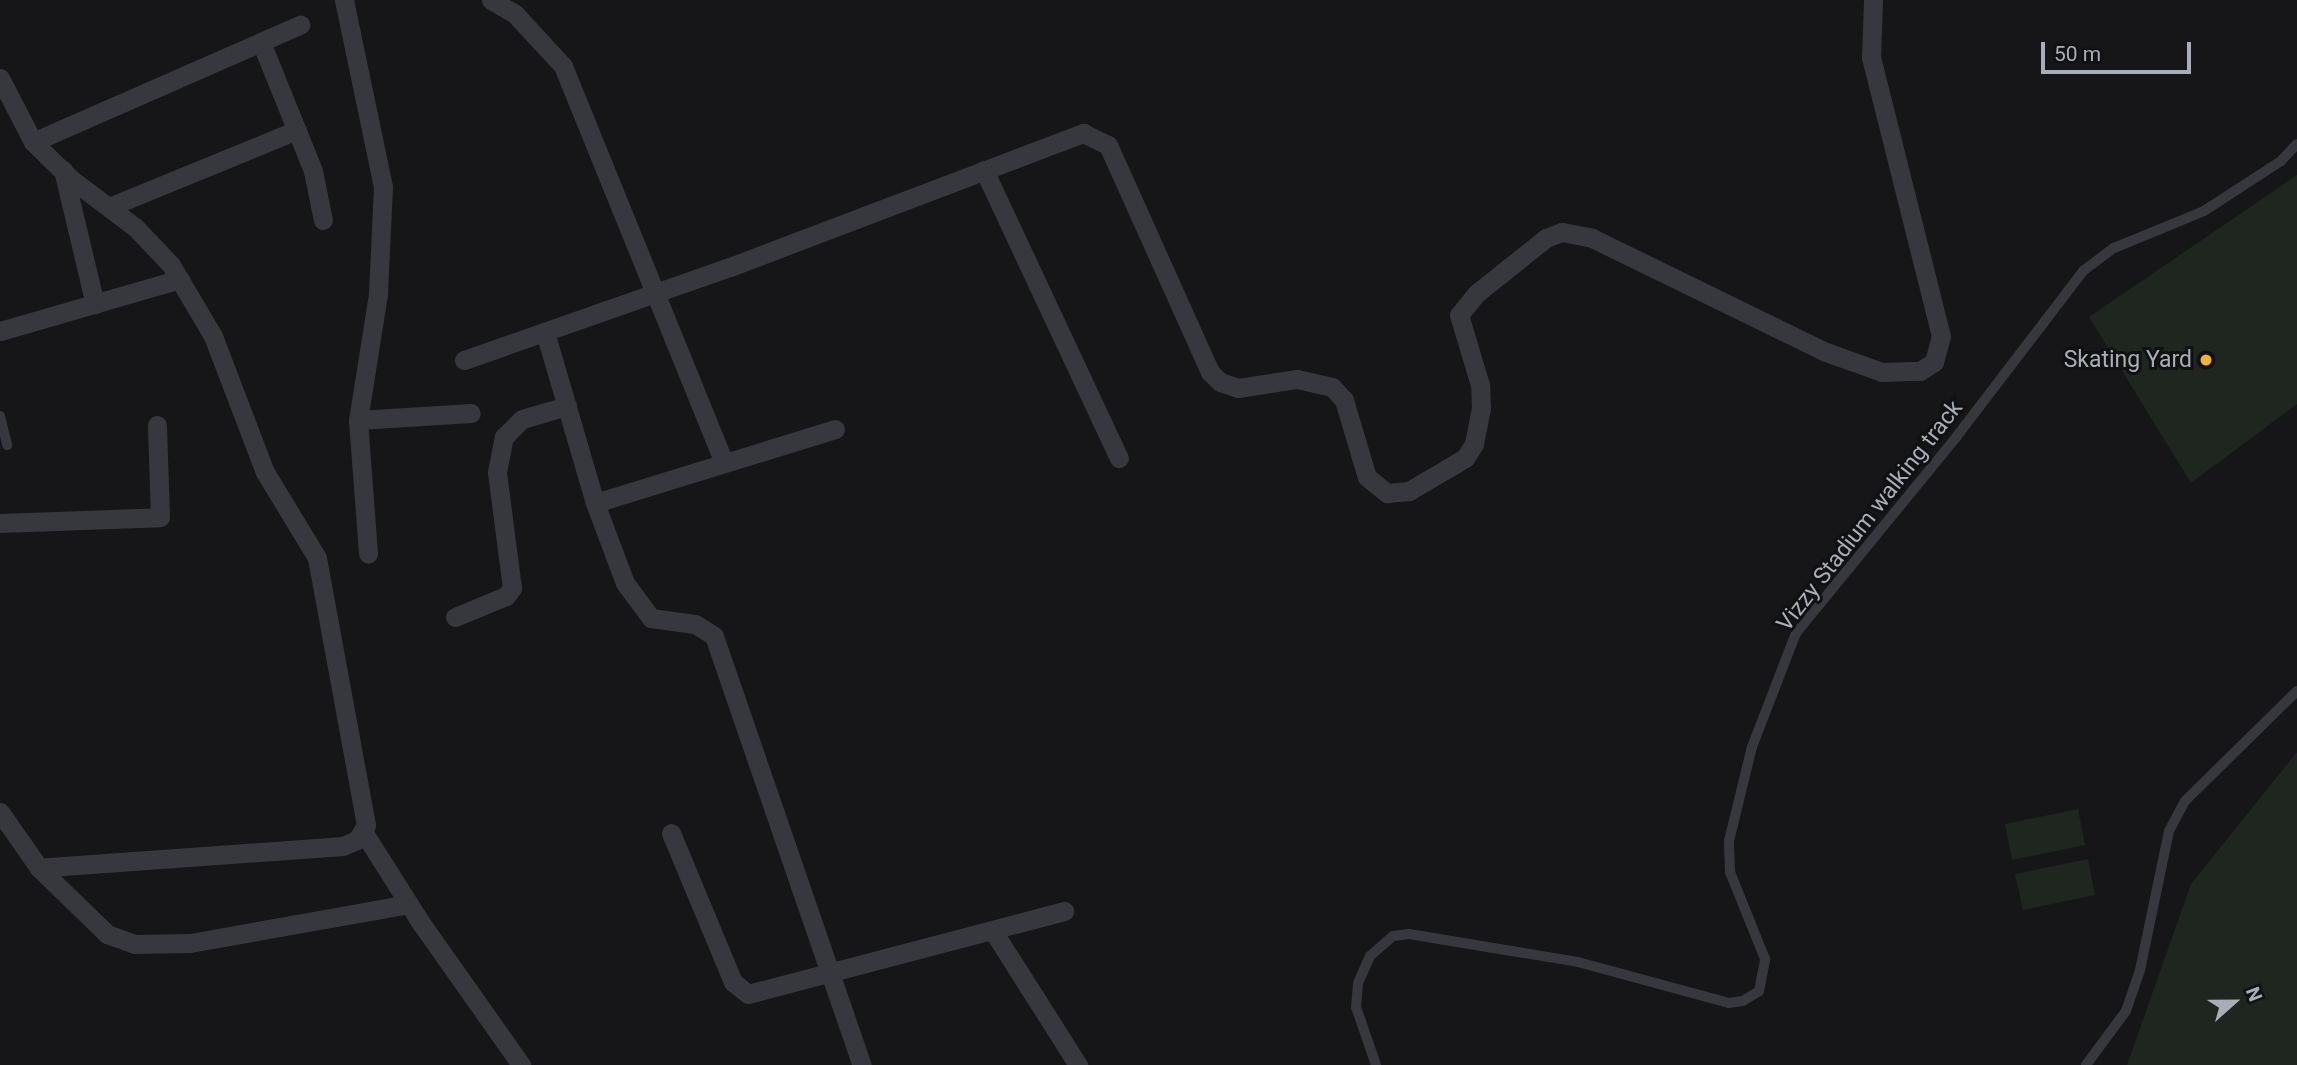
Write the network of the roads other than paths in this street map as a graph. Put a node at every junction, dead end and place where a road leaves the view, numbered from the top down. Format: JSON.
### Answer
{"nodes":[{"id":1,"x":344,"y":0,"type":"edge"},
{"id":2,"x":491,"y":0,"type":"edge"},
{"id":3,"x":1873,"y":0,"type":"edge"},
{"id":4,"x":515,"y":7,"type":"edge"},
{"id":5,"x":300,"y":25,"type":"dead end"},
{"id":6,"x":261,"y":42,"type":"junction"},
{"id":7,"x":0,"y":78,"type":"edge"},
{"id":8,"x":297,"y":130,"type":"junction"},
{"id":9,"x":33,"y":142,"type":"junction"},
{"id":10,"x":2297,"y":144,"type":"edge"},
{"id":11,"x":63,"y":170,"type":"junction"},
{"id":12,"x":984,"y":170,"type":"junction"},
{"id":13,"x":108,"y":207,"type":"junction"},
{"id":14,"x":323,"y":220,"type":"dead end"},
{"id":15,"x":180,"y":279,"type":"junction"},
{"id":16,"x":656,"y":293,"type":"junction"},
{"id":17,"x":95,"y":304,"type":"junction"},
{"id":18,"x":0,"y":331,"type":"edge"},
{"id":19,"x":545,"y":332,"type":"junction"},
{"id":20,"x":464,"y":360,"type":"dead end"},
{"id":21,"x":567,"y":406,"type":"junction"},
{"id":22,"x":471,"y":413,"type":"dead end"},
{"id":23,"x":0,"y":416,"type":"edge"},
{"id":24,"x":358,"y":420,"type":"junction"},
{"id":25,"x":157,"y":425,"type":"dead end"},
{"id":26,"x":835,"y":429,"type":"dead end"},
{"id":27,"x":6,"y":445,"type":"dead end"},
{"id":28,"x":1119,"y":458,"type":"dead end"},
{"id":29,"x":724,"y":463,"type":"junction"},
{"id":30,"x":595,"y":503,"type":"junction"},
{"id":31,"x":0,"y":523,"type":"edge"},
{"id":32,"x":368,"y":554,"type":"dead end"},
{"id":33,"x":455,"y":617,"type":"dead end"},
{"id":34,"x":2297,"y":691,"type":"edge"},
{"id":35,"x":0,"y":811,"type":"edge"},
{"id":36,"x":364,"y":833,"type":"junction"},
{"id":37,"x":671,"y":833,"type":"dead end"},
{"id":38,"x":39,"y":868,"type":"junction"},
{"id":39,"x":409,"y":904,"type":"junction"},
{"id":40,"x":1065,"y":911,"type":"dead end"},
{"id":41,"x":993,"y":931,"type":"junction"},
{"id":42,"x":831,"y":975,"type":"junction"},
{"id":43,"x":521,"y":1065,"type":"edge"},
{"id":44,"x":862,"y":1065,"type":"edge"},
{"id":45,"x":1078,"y":1065,"type":"edge"},
{"id":46,"x":1376,"y":1065,"type":"edge"},
{"id":47,"x":2086,"y":1065,"type":"edge"}],
"edges":[{"from":1,"to":24,"type":"street"},
{"from":2,"to":4,"type":"street"},
{"from":3,"to":12,"type":"street"},
{"from":4,"to":16,"type":"street"},
{"from":5,"to":6,"type":"street"},
{"from":6,"to":8,"type":"street"},
{"from":6,"to":9,"type":"street"},
{"from":7,"to":9,"type":"street"},
{"from":8,"to":13,"type":"street"},
{"from":8,"to":14,"type":"street"},
{"from":9,"to":11,"type":"street"},
{"from":10,"to":46,"type":"lane","name":"Vizzy Stadium walking track"},
{"from":11,"to":13,"type":"street"},
{"from":11,"to":17,"type":"street"},
{"from":12,"to":16,"type":"street"},
{"from":12,"to":28,"type":"street"},
{"from":13,"to":15,"type":"street"},
{"from":15,"to":17,"type":"street"},
{"from":15,"to":36,"type":"street"},
{"from":16,"to":19,"type":"street"},
{"from":16,"to":29,"type":"street"},
{"from":17,"to":18,"type":"street"},
{"from":19,"to":20,"type":"street"},
{"from":19,"to":21,"type":"street"},
{"from":21,"to":30,"type":"street"},
{"from":21,"to":33,"type":"street"},
{"from":22,"to":24,"type":"street"},
{"from":23,"to":27,"type":"lane"},
{"from":24,"to":32,"type":"street"},
{"from":25,"to":31,"type":"street"},
{"from":26,"to":29,"type":"street"},
{"from":29,"to":30,"type":"street"},
{"from":30,"to":42,"type":"street"},
{"from":34,"to":47,"type":"lane"},
{"from":35,"to":38,"type":"street"},
{"from":36,"to":38,"type":"street"},
{"from":36,"to":39,"type":"street"},
{"from":37,"to":42,"type":"street"},
{"from":38,"to":39,"type":"street"},
{"from":39,"to":43,"type":"street"},
{"from":40,"to":41,"type":"street"},
{"from":41,"to":42,"type":"street"},
{"from":41,"to":45,"type":"street"},
{"from":42,"to":44,"type":"street"}]}
